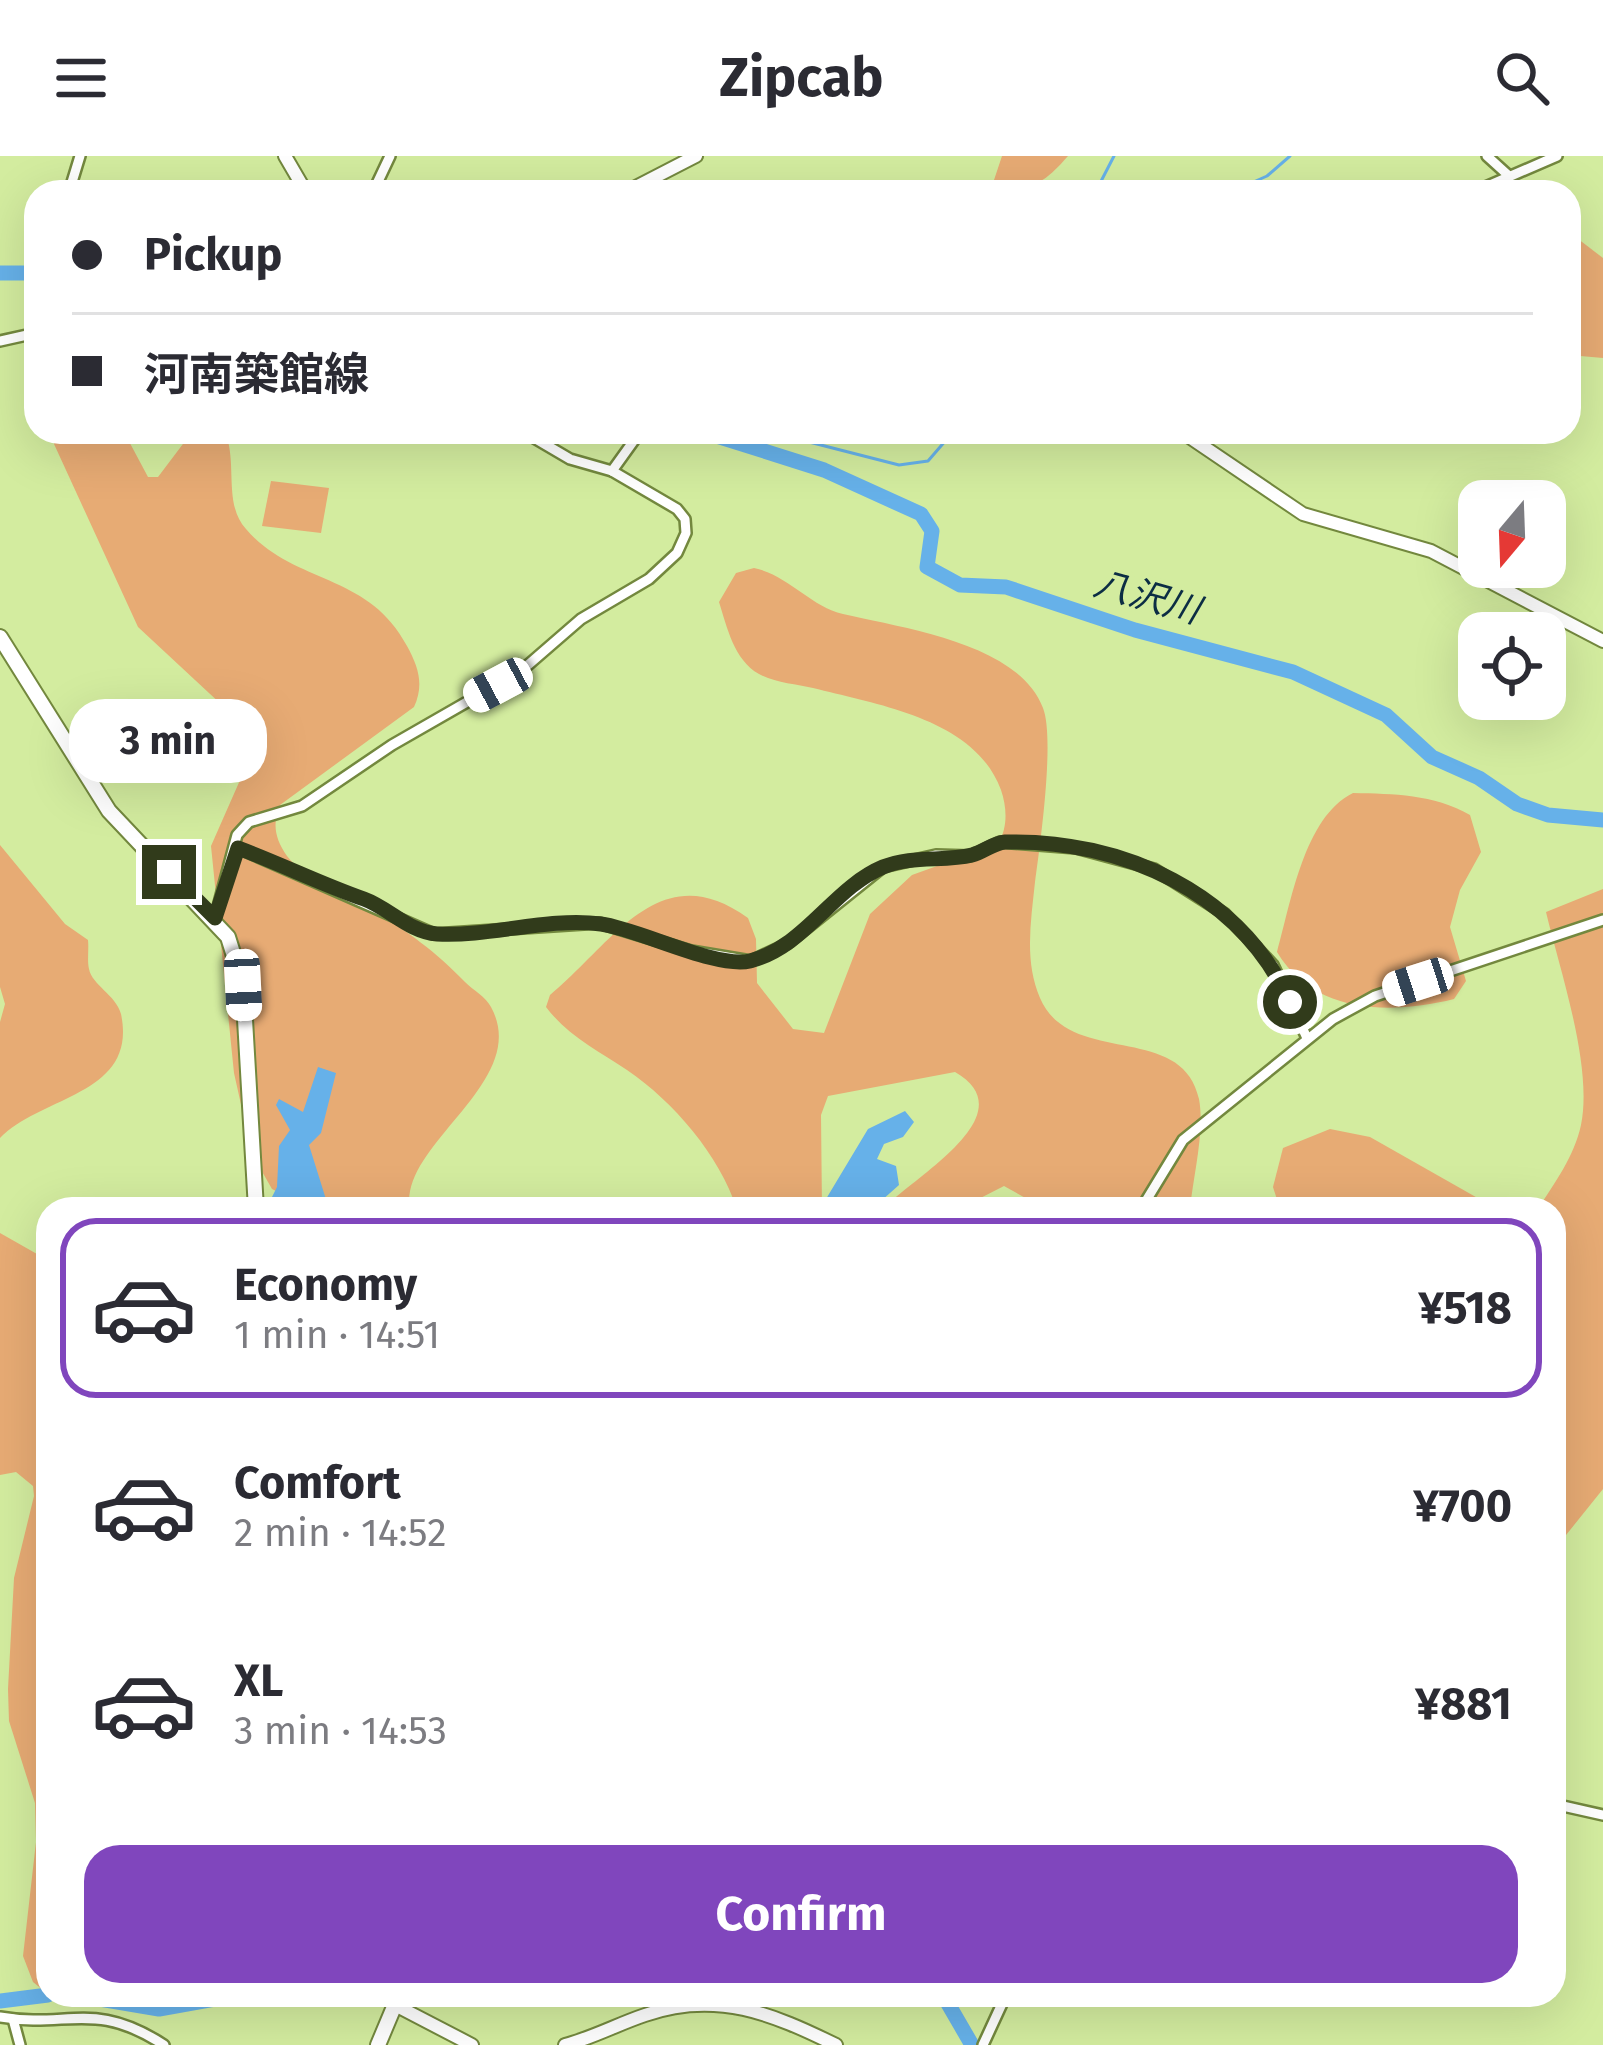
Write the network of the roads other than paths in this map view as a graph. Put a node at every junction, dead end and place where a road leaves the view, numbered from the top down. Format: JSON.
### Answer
{"nodes":[{"id":1,"x":696,"y":156,"type":"edge"},
{"id":2,"x":1487,"y":156,"type":"edge"},
{"id":3,"x":1557,"y":156,"type":"edge"},
{"id":4,"x":1508,"y":175,"type":"junction"},
{"id":5,"x":649,"y":180,"type":"edge"},
{"id":6,"x":1498,"y":180,"type":"edge"},
{"id":7,"x":544,"y":444,"type":"edge"},
{"id":8,"x":631,"y":444,"type":"edge"},
{"id":9,"x":1200,"y":444,"type":"edge"},
{"id":10,"x":611,"y":471,"type":"junction"},
{"id":11,"x":0,"y":637,"type":"edge"},
{"id":12,"x":1603,"y":641,"type":"edge"},
{"id":13,"x":238,"y":848,"type":"junction"},
{"id":14,"x":215,"y":918,"type":"junction"},
{"id":15,"x":1603,"y":920,"type":"edge"},
{"id":16,"x":1307,"y":1038,"type":"junction"},
{"id":17,"x":255,"y":1197,"type":"edge"},
{"id":18,"x":1148,"y":1197,"type":"edge"},
{"id":19,"x":1566,"y":1807,"type":"edge"},
{"id":20,"x":1603,"y":1815,"type":"edge"},
{"id":21,"x":394,"y":2007,"type":"edge"},
{"id":22,"x":409,"y":2007,"type":"edge"},
{"id":23,"x":696,"y":2007,"type":"edge"},
{"id":24,"x":748,"y":2007,"type":"edge"},
{"id":25,"x":1001,"y":2007,"type":"edge"},
{"id":26,"x":0,"y":2017,"type":"edge"},
{"id":27,"x":13,"y":2019,"type":"junction"},
{"id":28,"x":984,"y":2044,"type":"edge"},
{"id":29,"x":20,"y":2045,"type":"edge"},
{"id":30,"x":164,"y":2045,"type":"edge"},
{"id":31,"x":378,"y":2045,"type":"edge"},
{"id":32,"x":472,"y":2045,"type":"edge"},
{"id":33,"x":565,"y":2045,"type":"edge"},
{"id":34,"x":836,"y":2045,"type":"edge"}],
"edges":[{"from":1,"to":5,"type":"street"},
{"from":2,"to":4,"type":"street"},
{"from":3,"to":4,"type":"street"},
{"from":4,"to":6,"type":"street"},
{"from":7,"to":10,"type":"street"},
{"from":8,"to":10,"type":"street"},
{"from":9,"to":12,"type":"street"},
{"from":10,"to":13,"type":"street"},
{"from":11,"to":14,"type":"main road"},
{"from":13,"to":14,"type":"street"},
{"from":13,"to":16,"type":"street"},
{"from":14,"to":17,"type":"main road"},
{"from":15,"to":16,"type":"street"},
{"from":16,"to":18,"type":"street"},
{"from":19,"to":20,"type":"street"},
{"from":21,"to":31,"type":"main road"},
{"from":22,"to":32,"type":"street"},
{"from":23,"to":33,"type":"street"},
{"from":24,"to":34,"type":"street"},
{"from":25,"to":28,"type":"street"},
{"from":26,"to":27,"type":"street"},
{"from":27,"to":29,"type":"street"},
{"from":27,"to":30,"type":"street"}]}
